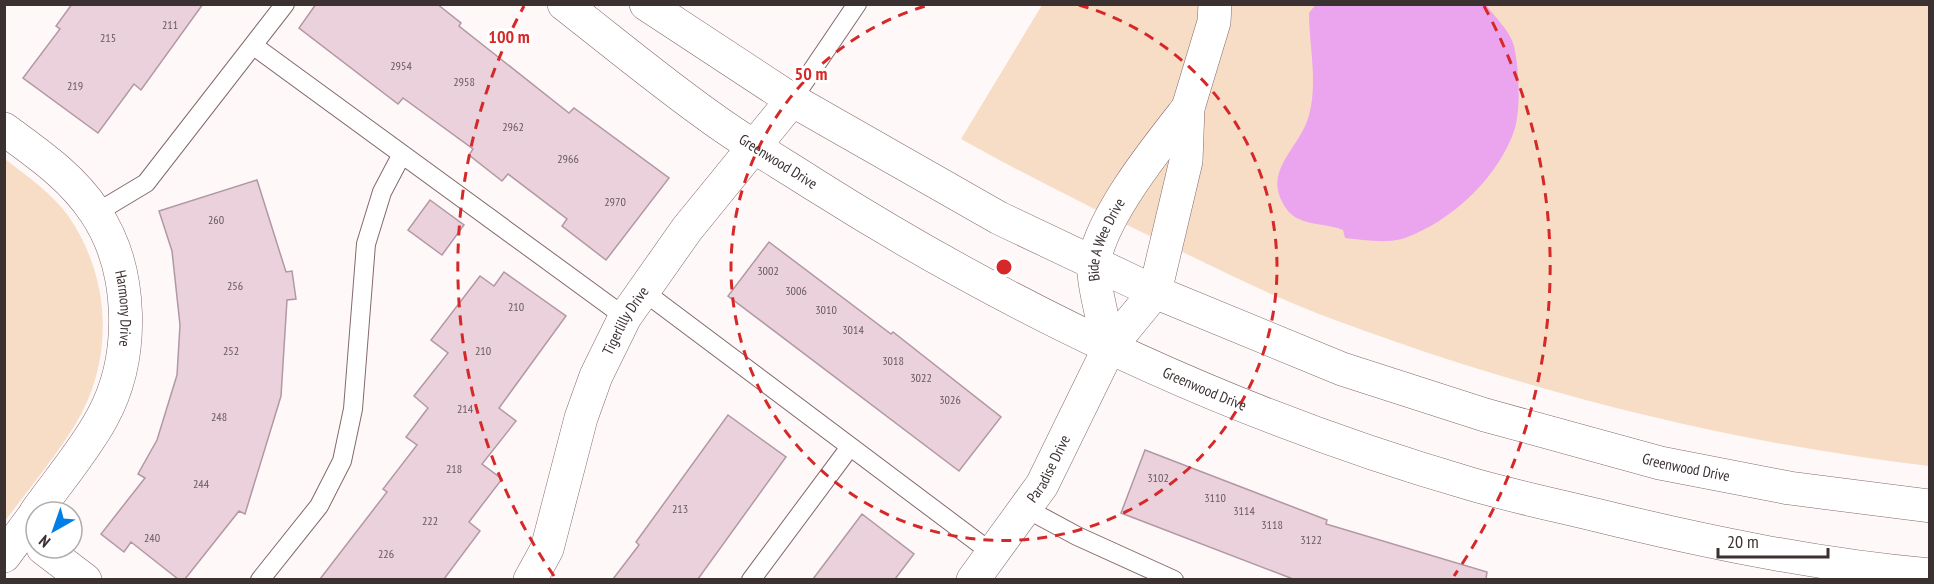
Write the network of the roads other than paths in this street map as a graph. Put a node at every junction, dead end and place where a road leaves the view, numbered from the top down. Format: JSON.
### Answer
{"nodes":[{"id":1,"x":285,"y":4,"type":"edge"},
{"id":2,"x":564,"y":4,"type":"edge"},
{"id":3,"x":646,"y":4,"type":"edge"},
{"id":4,"x":857,"y":4,"type":"edge"},
{"id":5,"x":1215,"y":4,"type":"edge"},
{"id":6,"x":254,"y":46,"type":"junction"},
{"id":7,"x":792,"y":100,"type":"junction"},
{"id":8,"x":1188,"y":108,"type":"junction"},
{"id":9,"x":4,"y":129,"type":"edge"},
{"id":10,"x":753,"y":146,"type":"junction"},
{"id":11,"x":402,"y":154,"type":"junction"},
{"id":12,"x":96,"y":213,"type":"junction"},
{"id":13,"x":1093,"y":264,"type":"junction"},
{"id":14,"x":1155,"y":292,"type":"junction"},
{"id":15,"x":634,"y":304,"type":"junction"},
{"id":16,"x":1109,"y":348,"type":"junction"},
{"id":17,"x":850,"y":447,"type":"junction"},
{"id":18,"x":51,"y":500,"type":"edge"},
{"id":19,"x":1929,"y":506,"type":"edge"},
{"id":20,"x":1025,"y":508,"type":"junction"},
{"id":21,"x":992,"y":554,"type":"junction"},
{"id":22,"x":62,"y":560,"type":"edge"},
{"id":23,"x":1929,"y":575,"type":"edge"},
{"id":24,"x":85,"y":579,"type":"edge"},
{"id":25,"x":260,"y":579,"type":"edge"},
{"id":26,"x":530,"y":579,"type":"edge"},
{"id":27,"x":751,"y":579,"type":"edge"},
{"id":28,"x":973,"y":579,"type":"edge"},
{"id":29,"x":1174,"y":579,"type":"edge"}],
"edges":[{"from":1,"to":6,"type":"lane"},
{"from":2,"to":10,"type":"street","name":"Greenwood Drive"},
{"from":3,"to":7,"type":"street","name":"Greenwood Drive"},
{"from":4,"to":7,"type":"lane"},
{"from":5,"to":8,"type":"street","name":"Bide A Wee Drive"},
{"from":6,"to":11,"type":"lane"},
{"from":6,"to":12,"type":"lane"},
{"from":7,"to":10,"type":"street","name":"Tigerlilly Drive"},
{"from":7,"to":13,"type":"street","name":"Greenwood Drive"},
{"from":8,"to":13,"type":"street","name":"Bide A Wee Drive"},
{"from":8,"to":14,"type":"street","name":"Bide A Wee Drive"},
{"from":9,"to":12,"type":"street","name":"Harmony Drive"},
{"from":10,"to":15,"type":"street","name":"Tigerlilly Drive"},
{"from":10,"to":16,"type":"street","name":"Greenwood Drive"},
{"from":11,"to":15,"type":"lane"},
{"from":11,"to":25,"type":"lane"},
{"from":12,"to":18,"type":"street","name":"Harmony Drive"},
{"from":13,"to":14,"type":"street","name":"Greenwood Drive"},
{"from":13,"to":16,"type":"street","name":"Bide A Wee Drive"},
{"from":14,"to":16,"type":"street","name":"Bide A Wee Drive"},
{"from":14,"to":19,"type":"street","name":"Greenwood Drive"},
{"from":15,"to":17,"type":"lane"},
{"from":15,"to":26,"type":"street","name":"Tigerlilly Drive"},
{"from":16,"to":20,"type":"street","name":"Paradise Drive"},
{"from":16,"to":23,"type":"street","name":"Greenwood Drive"},
{"from":17,"to":21,"type":"lane"},
{"from":17,"to":27,"type":"lane"},
{"from":20,"to":21,"type":"street","name":"Paradise Drive"},
{"from":20,"to":29,"type":"lane"},
{"from":21,"to":28,"type":"street","name":"Paradise Drive"},
{"from":22,"to":24,"type":"street"}]}
